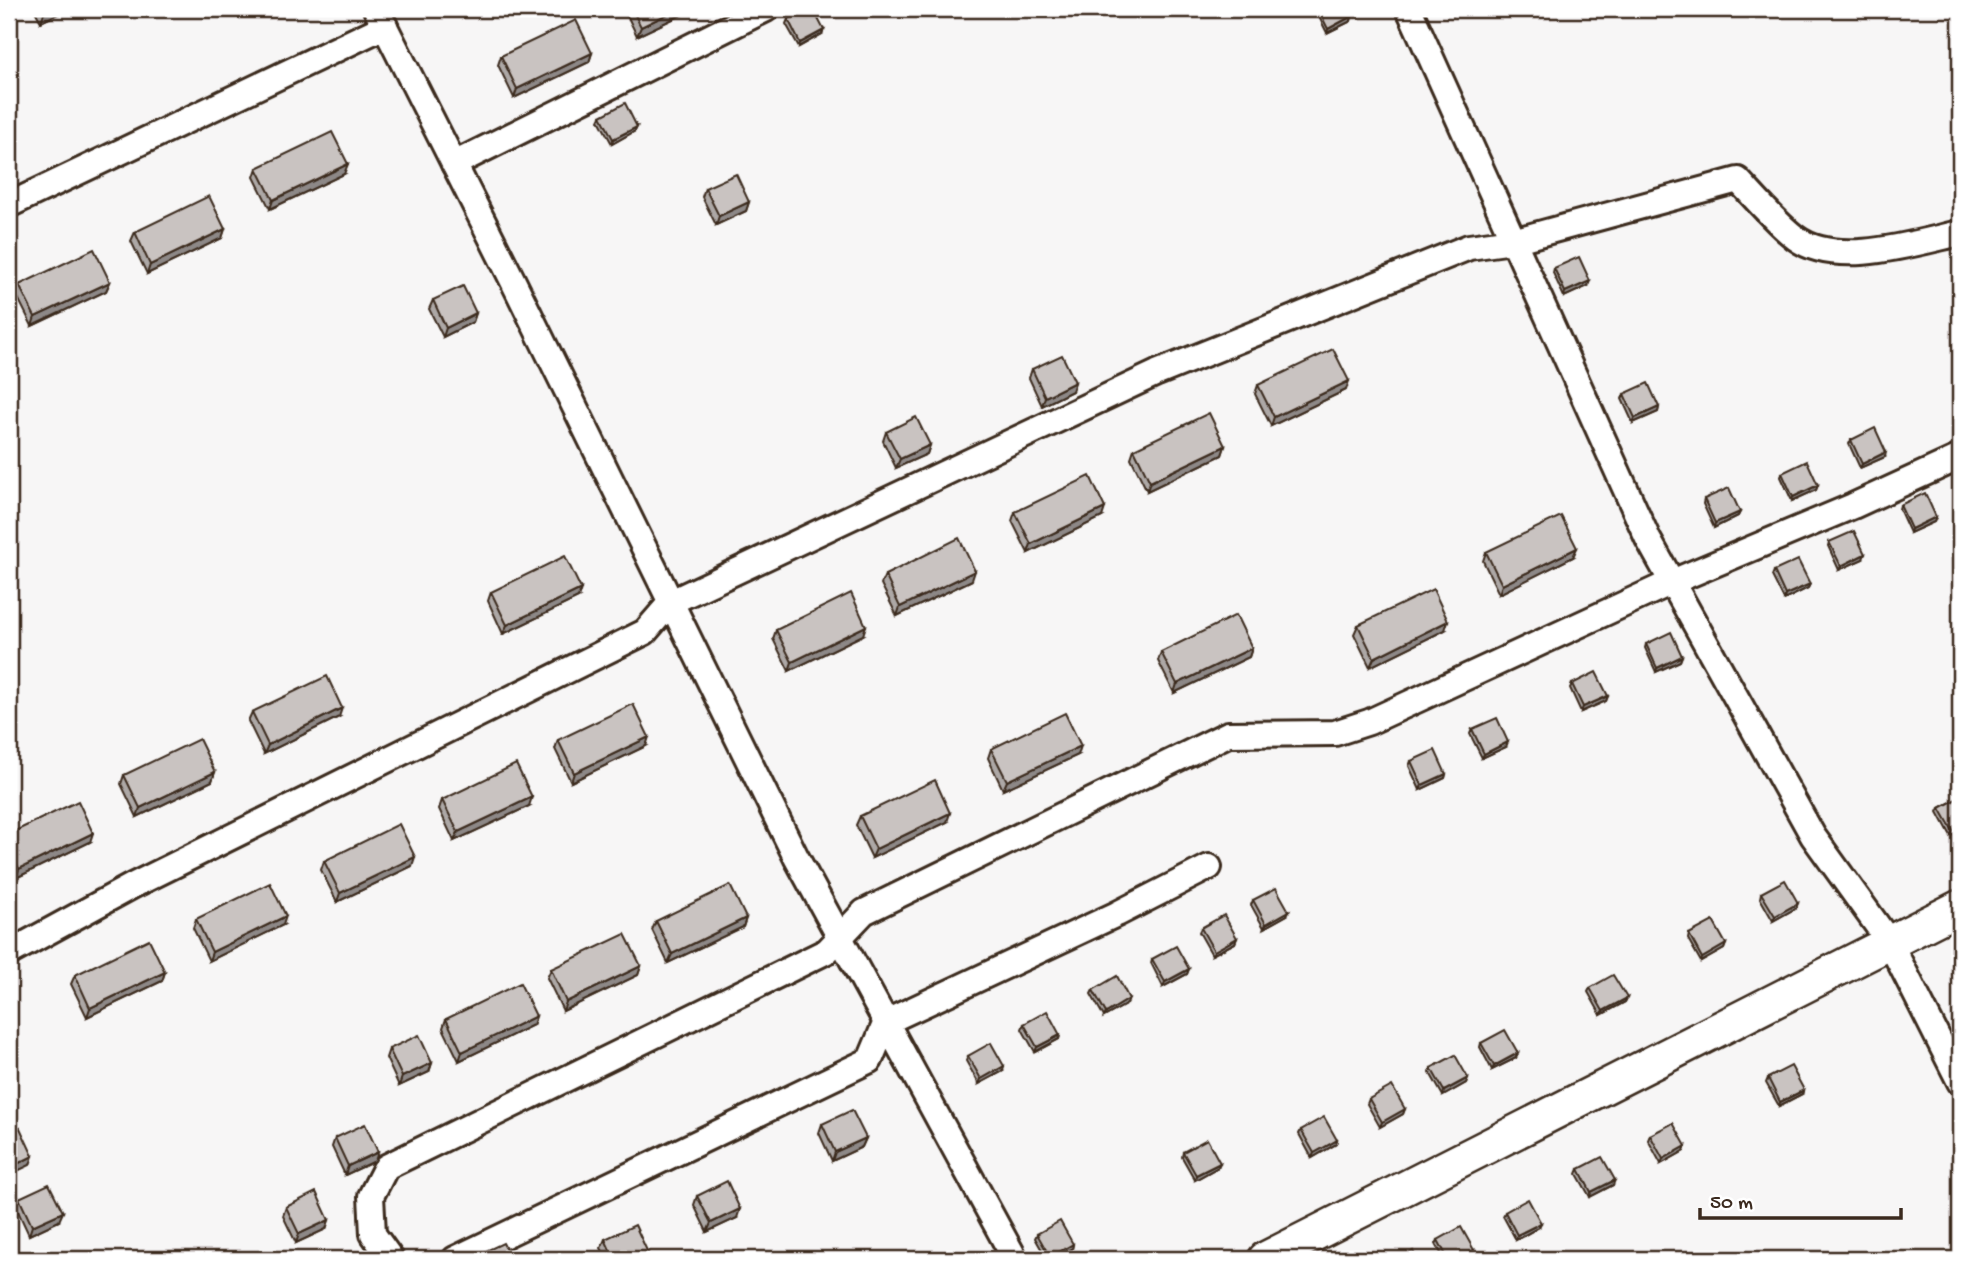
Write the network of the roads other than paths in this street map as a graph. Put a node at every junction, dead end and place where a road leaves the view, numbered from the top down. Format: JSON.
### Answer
{"nodes":[{"id":1,"x":766,"y":9,"type":"edge"},
{"id":2,"x":1409,"y":9,"type":"edge"},
{"id":3,"x":381,"y":18,"type":"edge"},
{"id":4,"x":454,"y":164,"type":"junction"},
{"id":5,"x":9,"y":205,"type":"edge"},
{"id":6,"x":1960,"y":233,"type":"edge"},
{"id":7,"x":1513,"y":241,"type":"junction"},
{"id":8,"x":1960,"y":457,"type":"edge"},
{"id":9,"x":1672,"y":582,"type":"junction"},
{"id":10,"x":671,"y":602,"type":"junction"},
{"id":11,"x":1209,"y":867,"type":"dead end"},
{"id":12,"x":1960,"y":907,"type":"edge"},
{"id":13,"x":839,"y":936,"type":"junction"},
{"id":14,"x":1890,"y":943,"type":"junction"},
{"id":15,"x":9,"y":953,"type":"edge"},
{"id":16,"x":886,"y":1022,"type":"junction"},
{"id":17,"x":1960,"y":1082,"type":"edge"},
{"id":18,"x":391,"y":1259,"type":"edge"},
{"id":19,"x":455,"y":1259,"type":"edge"},
{"id":20,"x":1015,"y":1259,"type":"edge"},
{"id":21,"x":1265,"y":1259,"type":"edge"}],
"edges":[{"from":1,"to":4,"type":"street"},
{"from":2,"to":7,"type":"street"},
{"from":3,"to":4,"type":"street"},
{"from":3,"to":5,"type":"street"},
{"from":4,"to":10,"type":"street"},
{"from":6,"to":7,"type":"street"},
{"from":7,"to":9,"type":"street"},
{"from":7,"to":10,"type":"street"},
{"from":8,"to":9,"type":"street"},
{"from":9,"to":13,"type":"street"},
{"from":9,"to":14,"type":"street"},
{"from":10,"to":13,"type":"street"},
{"from":10,"to":15,"type":"street"},
{"from":11,"to":16,"type":"street"},
{"from":12,"to":14,"type":"main road"},
{"from":13,"to":16,"type":"street"},
{"from":13,"to":18,"type":"street"},
{"from":14,"to":17,"type":"street"},
{"from":14,"to":21,"type":"main road"},
{"from":16,"to":19,"type":"street"},
{"from":16,"to":20,"type":"street"}]}
